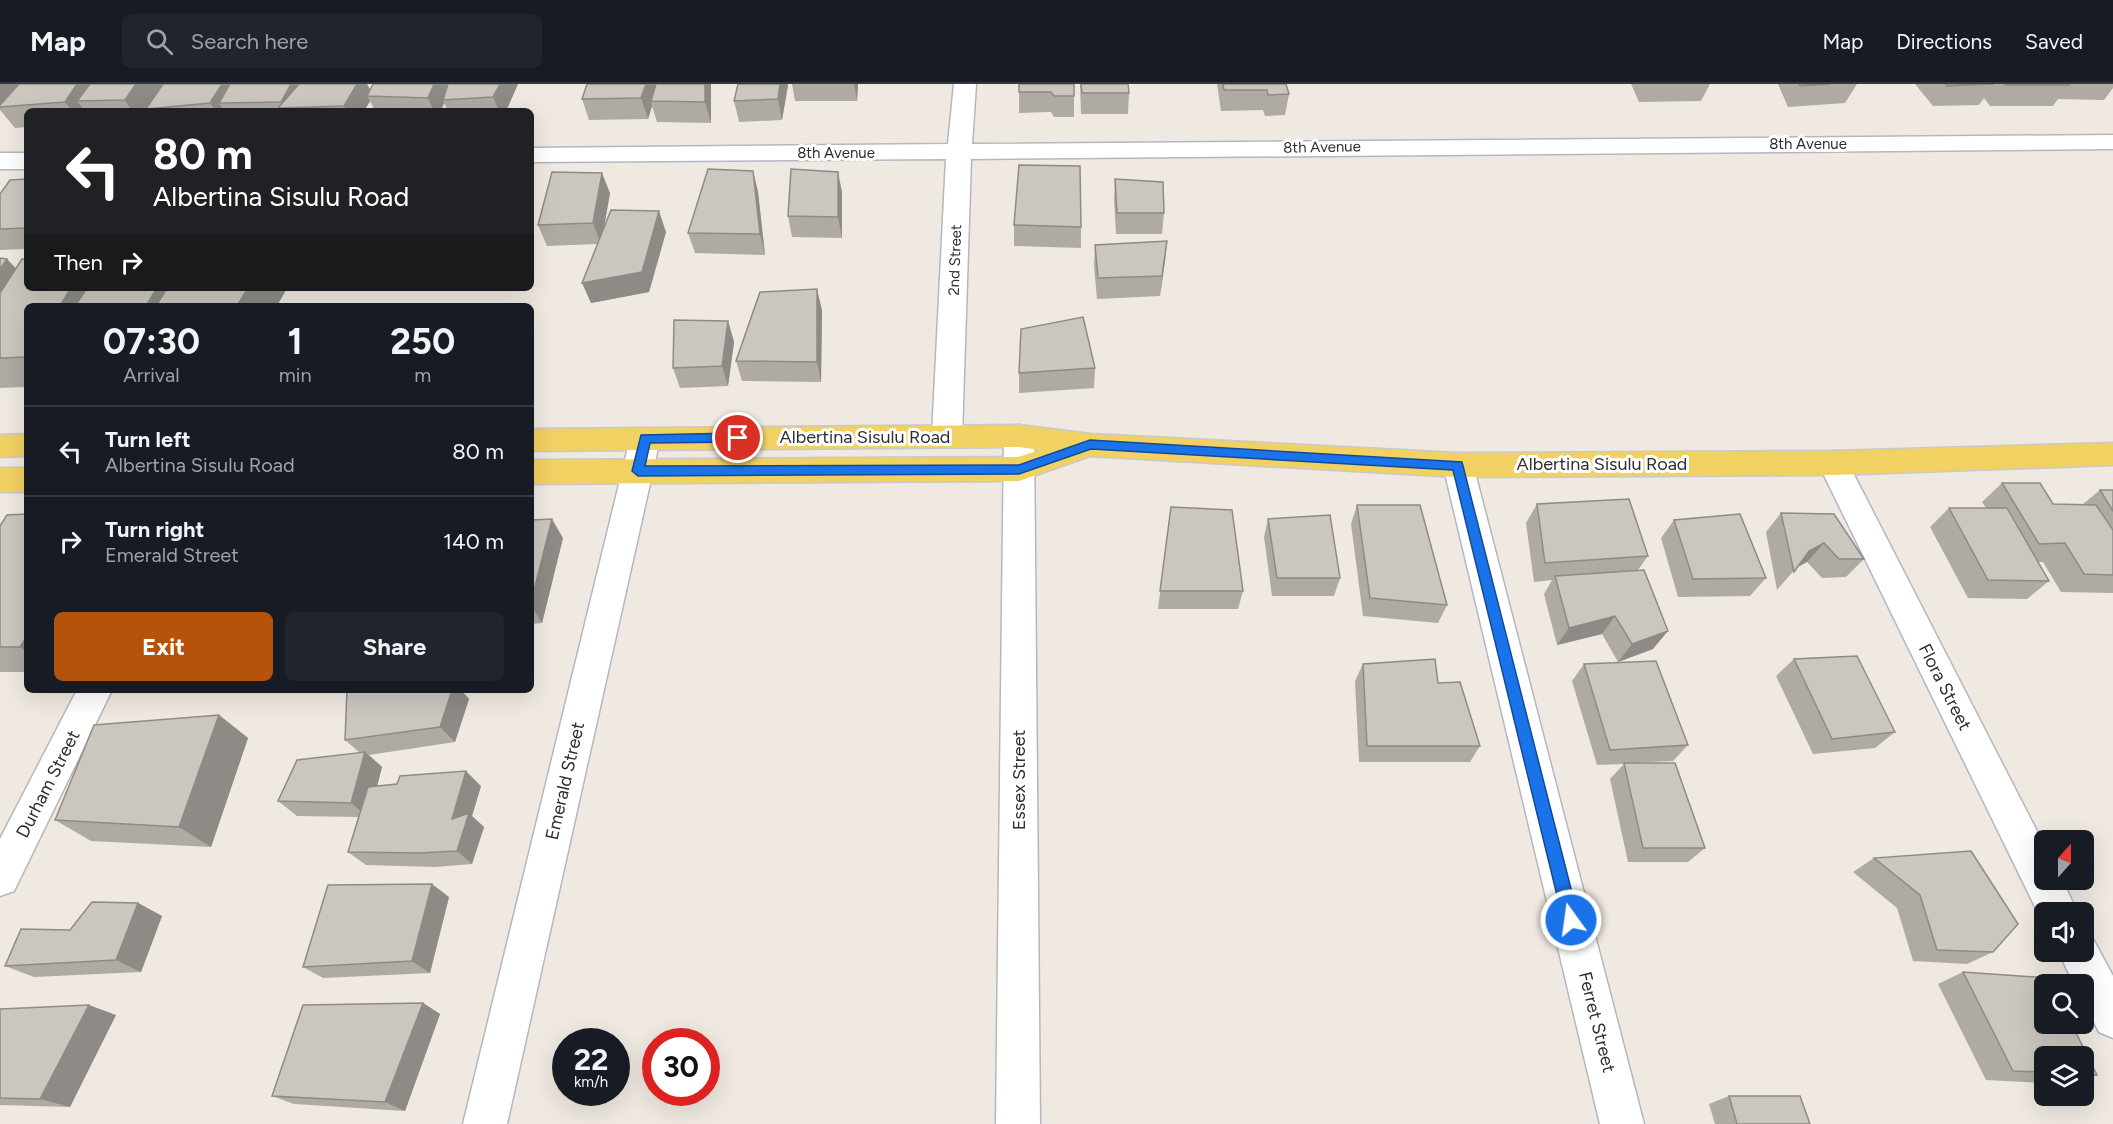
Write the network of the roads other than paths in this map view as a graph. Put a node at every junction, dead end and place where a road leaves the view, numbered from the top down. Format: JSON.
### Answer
{"nodes":[{"id":1,"x":965,"y":84,"type":"edge"},
{"id":2,"x":2113,"y":142,"type":"edge"},
{"id":3,"x":959,"y":152,"type":"junction"},
{"id":4,"x":534,"y":155,"type":"edge"},
{"id":5,"x":0,"y":161,"type":"edge"},
{"id":6,"x":24,"y":161,"type":"edge"},
{"id":7,"x":947,"y":436,"type":"junction"},
{"id":8,"x":534,"y":440,"type":"edge"},
{"id":9,"x":24,"y":445,"type":"edge"},
{"id":10,"x":0,"y":446,"type":"edge"},
{"id":11,"x":1019,"y":453,"type":"junction"},
{"id":12,"x":2113,"y":454,"type":"edge"},
{"id":13,"x":642,"y":455,"type":"junction"},
{"id":14,"x":1833,"y":463,"type":"junction"},
{"id":15,"x":1458,"y":465,"type":"junction"},
{"id":16,"x":534,"y":472,"type":"edge"},
{"id":17,"x":0,"y":480,"type":"edge"},
{"id":18,"x":24,"y":480,"type":"edge"},
{"id":19,"x":93,"y":693,"type":"edge"},
{"id":20,"x":0,"y":878,"type":"edge"},
{"id":21,"x":2053,"y":902,"type":"edge"},
{"id":22,"x":2084,"y":962,"type":"edge"},
{"id":23,"x":2113,"y":1018,"type":"edge"},
{"id":24,"x":484,"y":1124,"type":"edge"},
{"id":25,"x":1018,"y":1124,"type":"edge"},
{"id":26,"x":1622,"y":1124,"type":"edge"}],
"edges":[{"from":1,"to":3,"type":"street","name":"2nd Street"},
{"from":2,"to":3,"type":"street","name":"8th Avenue"},
{"from":3,"to":4,"type":"street","name":"8th Avenue"},
{"from":3,"to":7,"type":"street","name":"2nd Street"},
{"from":5,"to":6,"type":"street"},
{"from":7,"to":11,"type":"main road","name":"Albertina Sisulu Road"},
{"from":7,"to":13,"type":"main road","name":"Albertina Sisulu Road"},
{"from":8,"to":13,"type":"main road","name":"Albertina Sisulu Road"},
{"from":9,"to":10,"type":"main road"},
{"from":11,"to":13,"type":"main road","name":"Albertina Sisulu Road"},
{"from":11,"to":15,"type":"main road","name":"Albertina Sisulu Road"},
{"from":11,"to":25,"type":"street","name":"Essex Street"},
{"from":12,"to":14,"type":"main road","name":"Albertina Sisulu Road"},
{"from":13,"to":16,"type":"main road","name":"Albertina Sisulu Road"},
{"from":13,"to":24,"type":"street","name":"Emerald Street"},
{"from":14,"to":15,"type":"main road","name":"Albertina Sisulu Road"},
{"from":14,"to":21,"type":"street","name":"Flora Street"},
{"from":15,"to":26,"type":"street","name":"Ferret Street"},
{"from":17,"to":18,"type":"main road"},
{"from":19,"to":20,"type":"street","name":"Durham Street"},
{"from":22,"to":23,"type":"street"}]}
